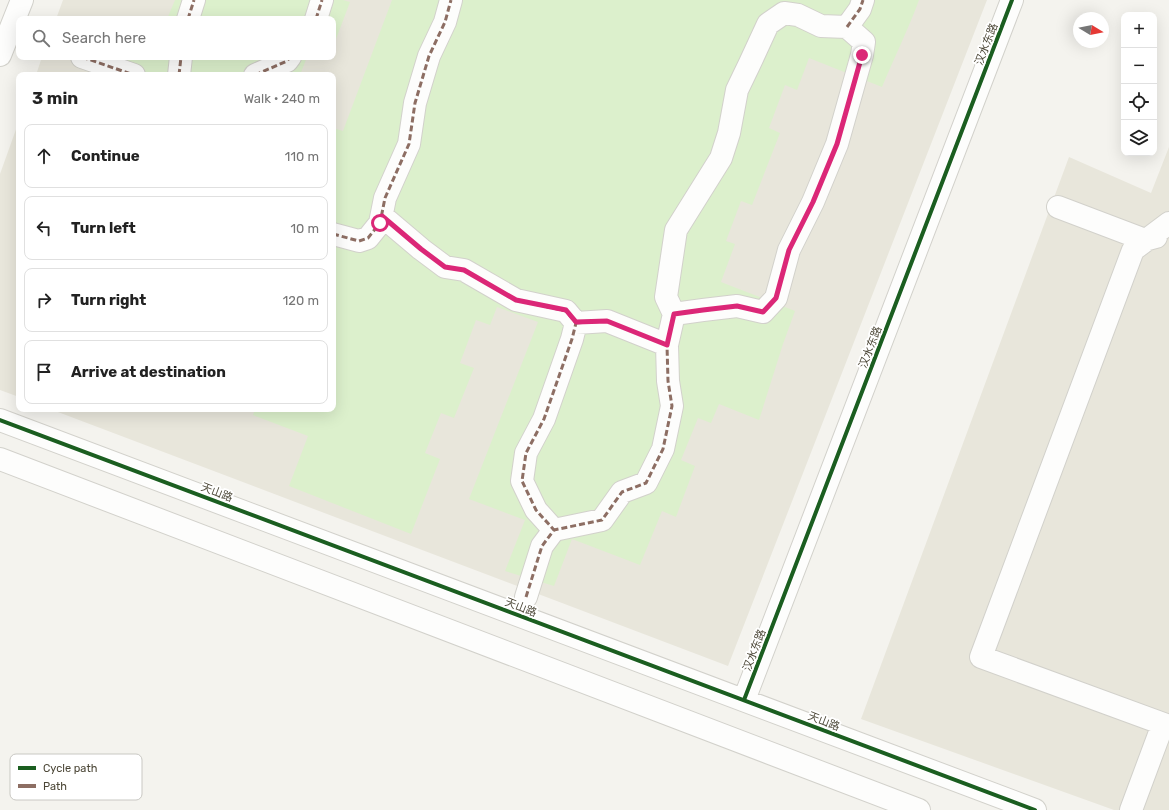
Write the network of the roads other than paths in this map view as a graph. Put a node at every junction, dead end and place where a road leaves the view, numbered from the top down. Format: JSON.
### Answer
{"nodes":[{"id":1,"x":22,"y":0,"type":"edge"},
{"id":2,"x":194,"y":0,"type":"edge"},
{"id":3,"x":322,"y":0,"type":"edge"},
{"id":4,"x":451,"y":0,"type":"edge"},
{"id":5,"x":863,"y":0,"type":"edge"},
{"id":6,"x":1012,"y":0,"type":"edge"},
{"id":7,"x":189,"y":16,"type":"edge"},
{"id":8,"x":317,"y":16,"type":"edge"},
{"id":9,"x":846,"y":27,"type":"junction"},
{"id":10,"x":0,"y":55,"type":"edge"},
{"id":11,"x":91,"y":60,"type":"edge"},
{"id":12,"x":180,"y":60,"type":"edge"},
{"id":13,"x":288,"y":60,"type":"edge"},
{"id":14,"x":125,"y":72,"type":"edge"},
{"id":15,"x":178,"y":72,"type":"edge"},
{"id":16,"x":262,"y":72,"type":"edge"},
{"id":17,"x":1058,"y":207,"type":"dead end"},
{"id":18,"x":382,"y":216,"type":"junction"},
{"id":19,"x":1169,"y":223,"type":"edge"},
{"id":20,"x":1169,"y":234,"type":"edge"},
{"id":21,"x":336,"y":235,"type":"edge"},
{"id":22,"x":1146,"y":240,"type":"junction"},
{"id":23,"x":674,"y":314,"type":"junction"},
{"id":24,"x":576,"y":322,"type":"junction"},
{"id":25,"x":667,"y":345,"type":"junction"},
{"id":26,"x":0,"y":420,"type":"edge"},
{"id":27,"x":0,"y":459,"type":"edge"},
{"id":28,"x":554,"y":530,"type":"junction"},
{"id":29,"x":526,"y":598,"type":"dead end"},
{"id":30,"x":744,"y":700,"type":"junction"},
{"id":31,"x":1166,"y":725,"type":"edge"},
{"id":32,"x":919,"y":810,"type":"edge"},
{"id":33,"x":1035,"y":810,"type":"edge"},
{"id":34,"x":1131,"y":810,"type":"edge"}],
"edges":[{"from":1,"to":10,"type":"street"},
{"from":2,"to":7,"type":"street"},
{"from":3,"to":8,"type":"street"},
{"from":4,"to":18,"type":"street"},
{"from":5,"to":9,"type":"street"},
{"from":6,"to":30,"type":"street","name":"汉水东路"},
{"from":9,"to":23,"type":"street"},
{"from":9,"to":23,"type":"street"},
{"from":11,"to":14,"type":"street"},
{"from":12,"to":15,"type":"street"},
{"from":13,"to":16,"type":"street"},
{"from":17,"to":22,"type":"street"},
{"from":18,"to":21,"type":"street"},
{"from":18,"to":24,"type":"street"},
{"from":19,"to":22,"type":"street"},
{"from":20,"to":22,"type":"street"},
{"from":22,"to":31,"type":"street"},
{"from":23,"to":25,"type":"street"},
{"from":24,"to":25,"type":"street"},
{"from":24,"to":28,"type":"street"},
{"from":25,"to":28,"type":"street"},
{"from":26,"to":30,"type":"street","name":"天山路"},
{"from":27,"to":32,"type":"street"},
{"from":28,"to":29,"type":"street"},
{"from":30,"to":33,"type":"street","name":"天山路"},
{"from":31,"to":34,"type":"street"}]}
